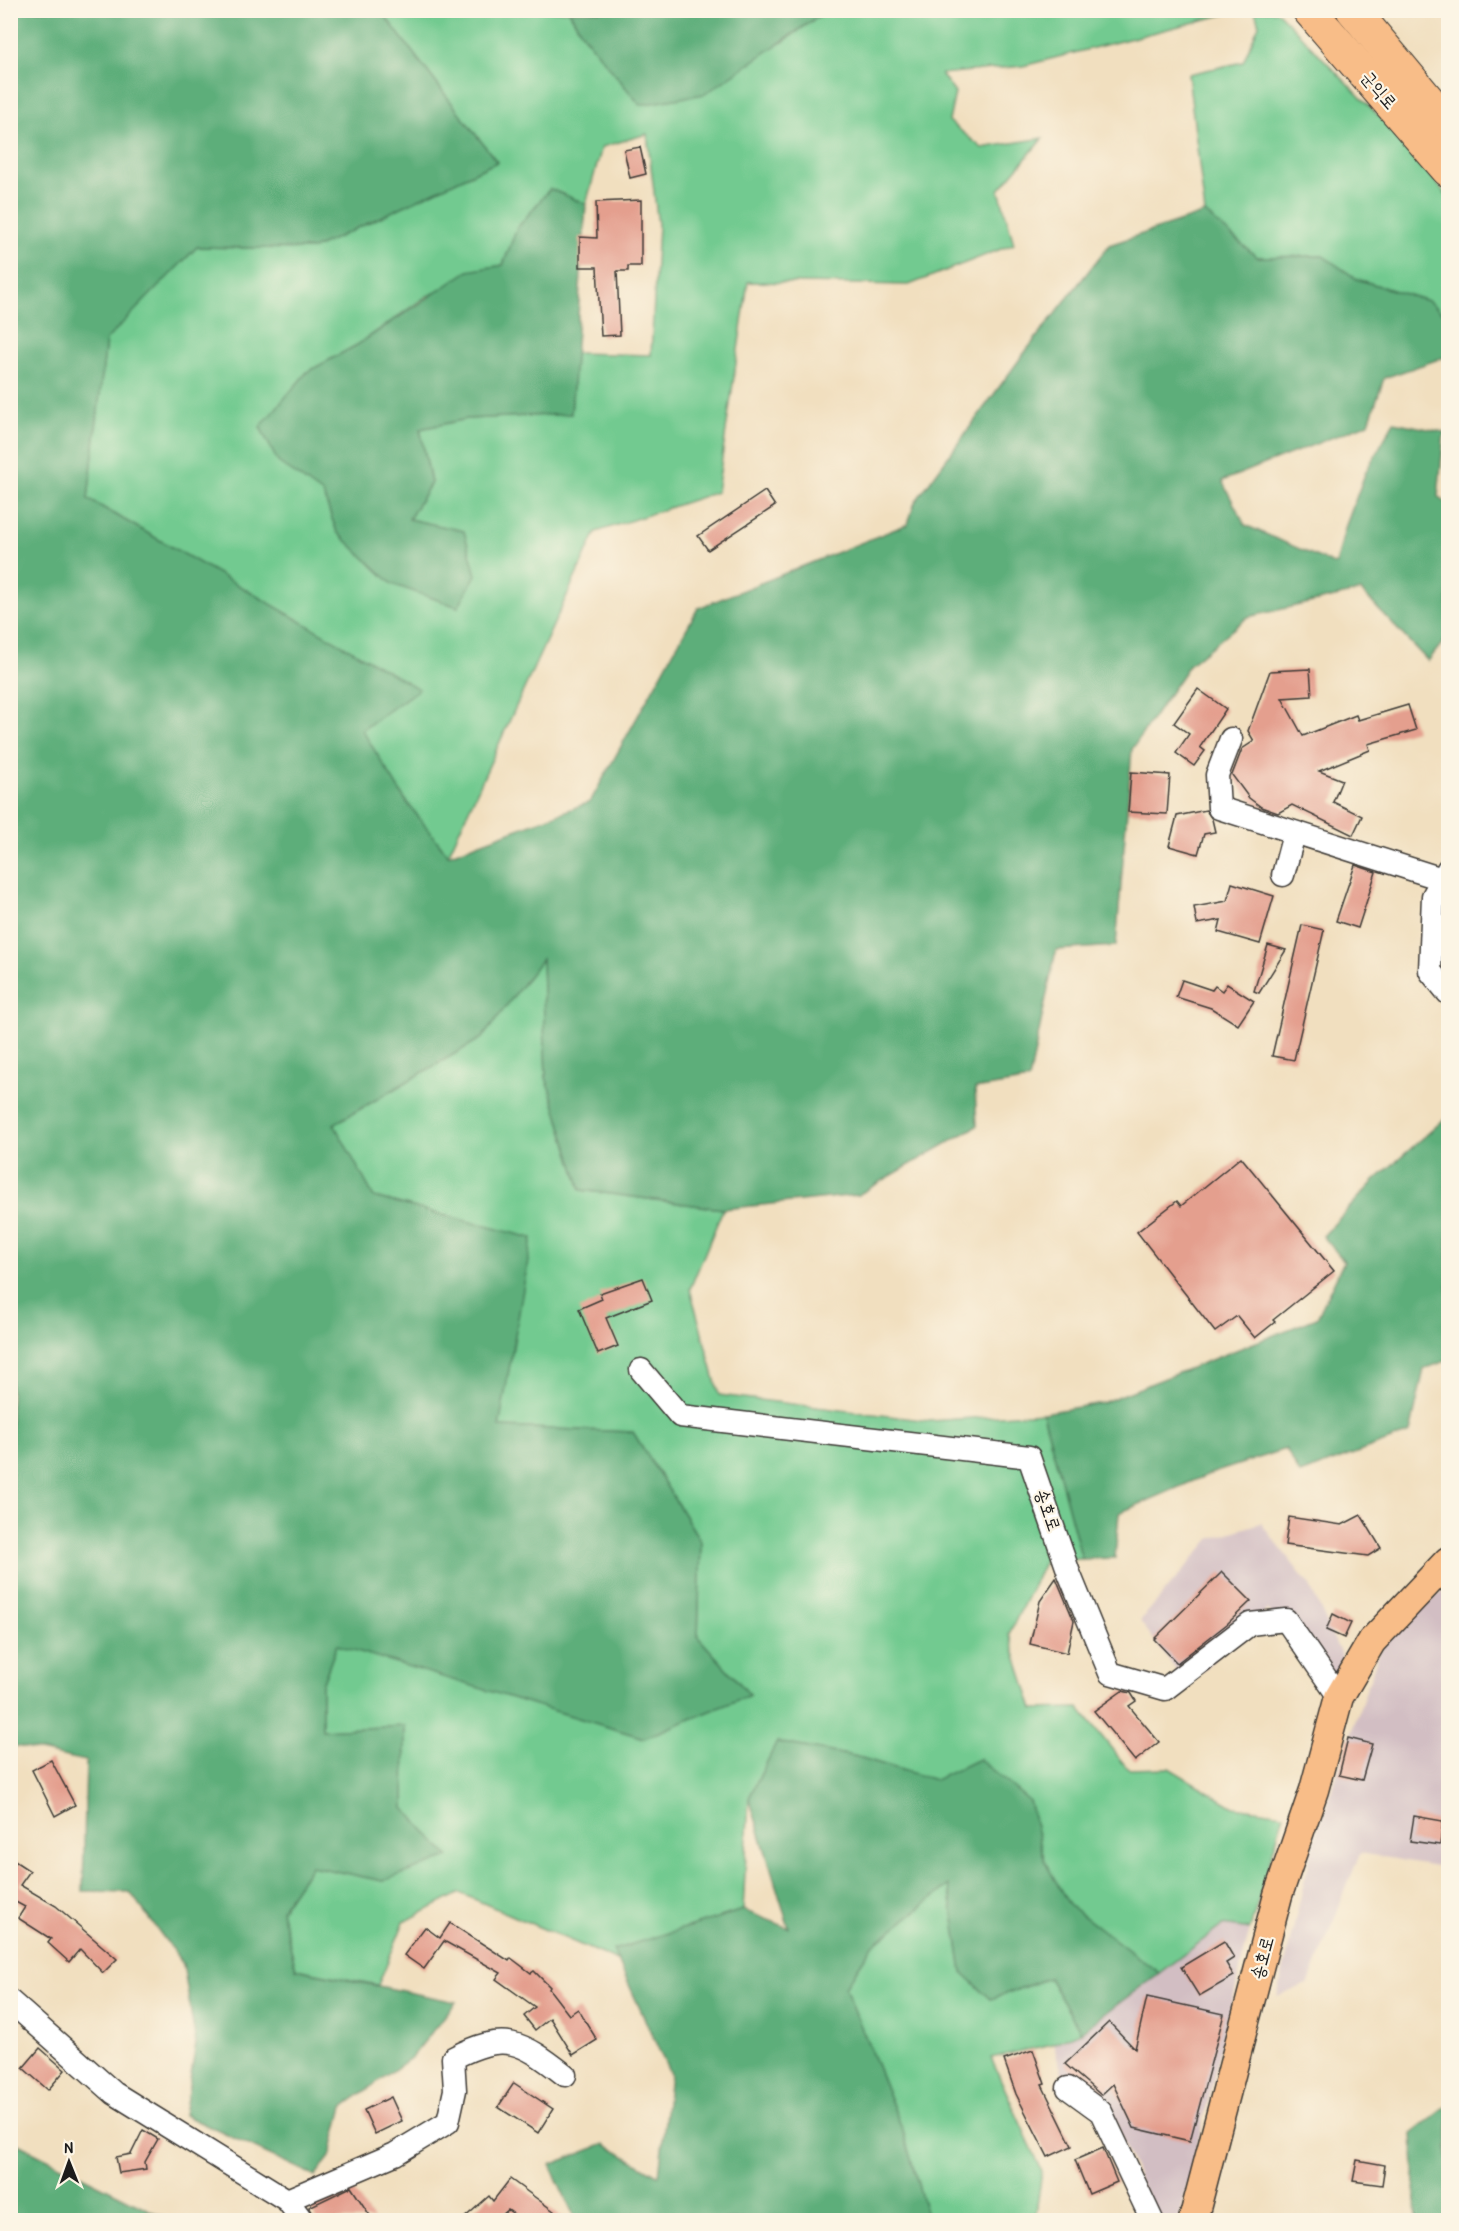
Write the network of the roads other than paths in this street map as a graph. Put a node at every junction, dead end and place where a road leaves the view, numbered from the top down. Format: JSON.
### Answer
{"nodes":[{"id":1,"x":1309,"y":10,"type":"edge"},
{"id":2,"x":1353,"y":10,"type":"edge"},
{"id":3,"x":1449,"y":124,"type":"edge"},
{"id":4,"x":1449,"y":170,"type":"edge"},
{"id":5,"x":1231,"y":739,"type":"dead end"},
{"id":6,"x":1294,"y":834,"type":"junction"},
{"id":7,"x":1445,"y":874,"type":"edge"},
{"id":8,"x":1283,"y":875,"type":"dead end"},
{"id":9,"x":1449,"y":993,"type":"edge"},
{"id":10,"x":641,"y":1370,"type":"dead end"},
{"id":11,"x":1449,"y":1561,"type":"edge"},
{"id":12,"x":1339,"y":1697,"type":"junction"},
{"id":13,"x":10,"y":2001,"type":"edge"},
{"id":14,"x":565,"y":2074,"type":"dead end"},
{"id":15,"x":1068,"y":2088,"type":"dead end"},
{"id":16,"x":287,"y":2200,"type":"junction"},
{"id":17,"x":302,"y":2220,"type":"edge"},
{"id":18,"x":1152,"y":2220,"type":"edge"},
{"id":19,"x":1193,"y":2220,"type":"edge"}],
"edges":[{"from":1,"to":4,"type":"highway","name":"군익로"},
{"from":2,"to":3,"type":"highway","name":"군익로"},
{"from":5,"to":6,"type":"street"},
{"from":6,"to":7,"type":"street"},
{"from":6,"to":8,"type":"street"},
{"from":7,"to":9,"type":"street"},
{"from":10,"to":12,"type":"street","name":"송호로"},
{"from":11,"to":12,"type":"main road","name":"송호로"},
{"from":12,"to":19,"type":"main road","name":"송호로"},
{"from":13,"to":16,"type":"street"},
{"from":14,"to":16,"type":"street"},
{"from":15,"to":18,"type":"street"},
{"from":16,"to":17,"type":"street"}]}
